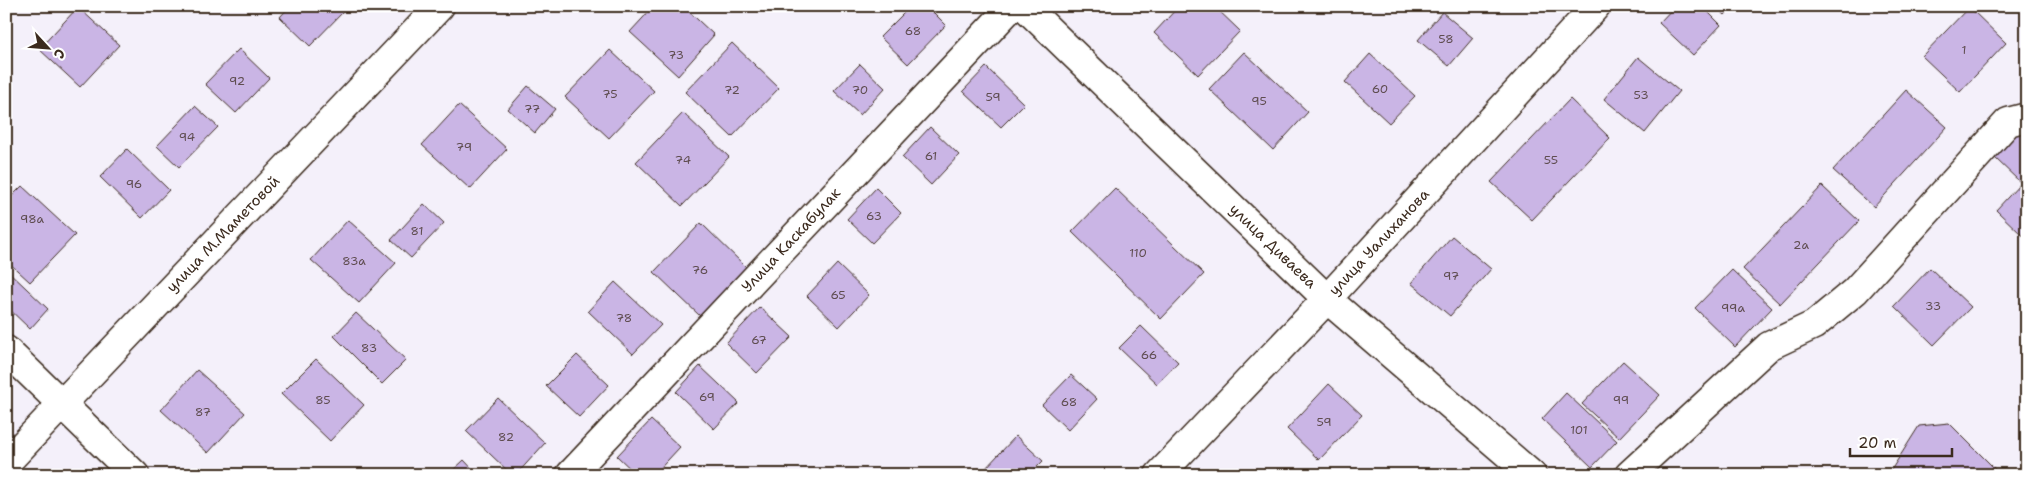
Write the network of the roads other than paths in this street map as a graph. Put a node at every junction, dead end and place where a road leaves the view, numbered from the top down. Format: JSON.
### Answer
{"nodes":[{"id":1,"x":440,"y":6,"type":"edge"},
{"id":2,"x":1012,"y":6,"type":"edge"},
{"id":3,"x":1024,"y":6,"type":"edge"},
{"id":4,"x":1596,"y":6,"type":"edge"},
{"id":5,"x":2018,"y":120,"type":"edge"},
{"id":6,"x":1327,"y":299,"type":"junction"},
{"id":7,"x":6,"y":350,"type":"edge"},
{"id":8,"x":62,"y":403,"type":"junction"},
{"id":9,"x":6,"y":463,"type":"edge"},
{"id":10,"x":135,"y":475,"type":"edge"},
{"id":11,"x":570,"y":475,"type":"edge"},
{"id":12,"x":1160,"y":475,"type":"edge"},
{"id":13,"x":1532,"y":475,"type":"edge"},
{"id":14,"x":1629,"y":475,"type":"edge"}],
"edges":[{"from":1,"to":8,"type":"street","name":"улица М.Маметовой"},
{"from":2,"to":11,"type":"street","name":"Улица Каскабулак"},
{"from":3,"to":6,"type":"street","name":"улица Диваева"},
{"from":4,"to":6,"type":"street","name":"улица Уалиханова"},
{"from":5,"to":14,"type":"street"},
{"from":6,"to":12,"type":"street","name":"улица Уалиханова"},
{"from":6,"to":13,"type":"street","name":"улица Диваева"},
{"from":7,"to":8,"type":"street"},
{"from":8,"to":9,"type":"street","name":"улица М.Маметовой"},
{"from":8,"to":10,"type":"street"}]}
